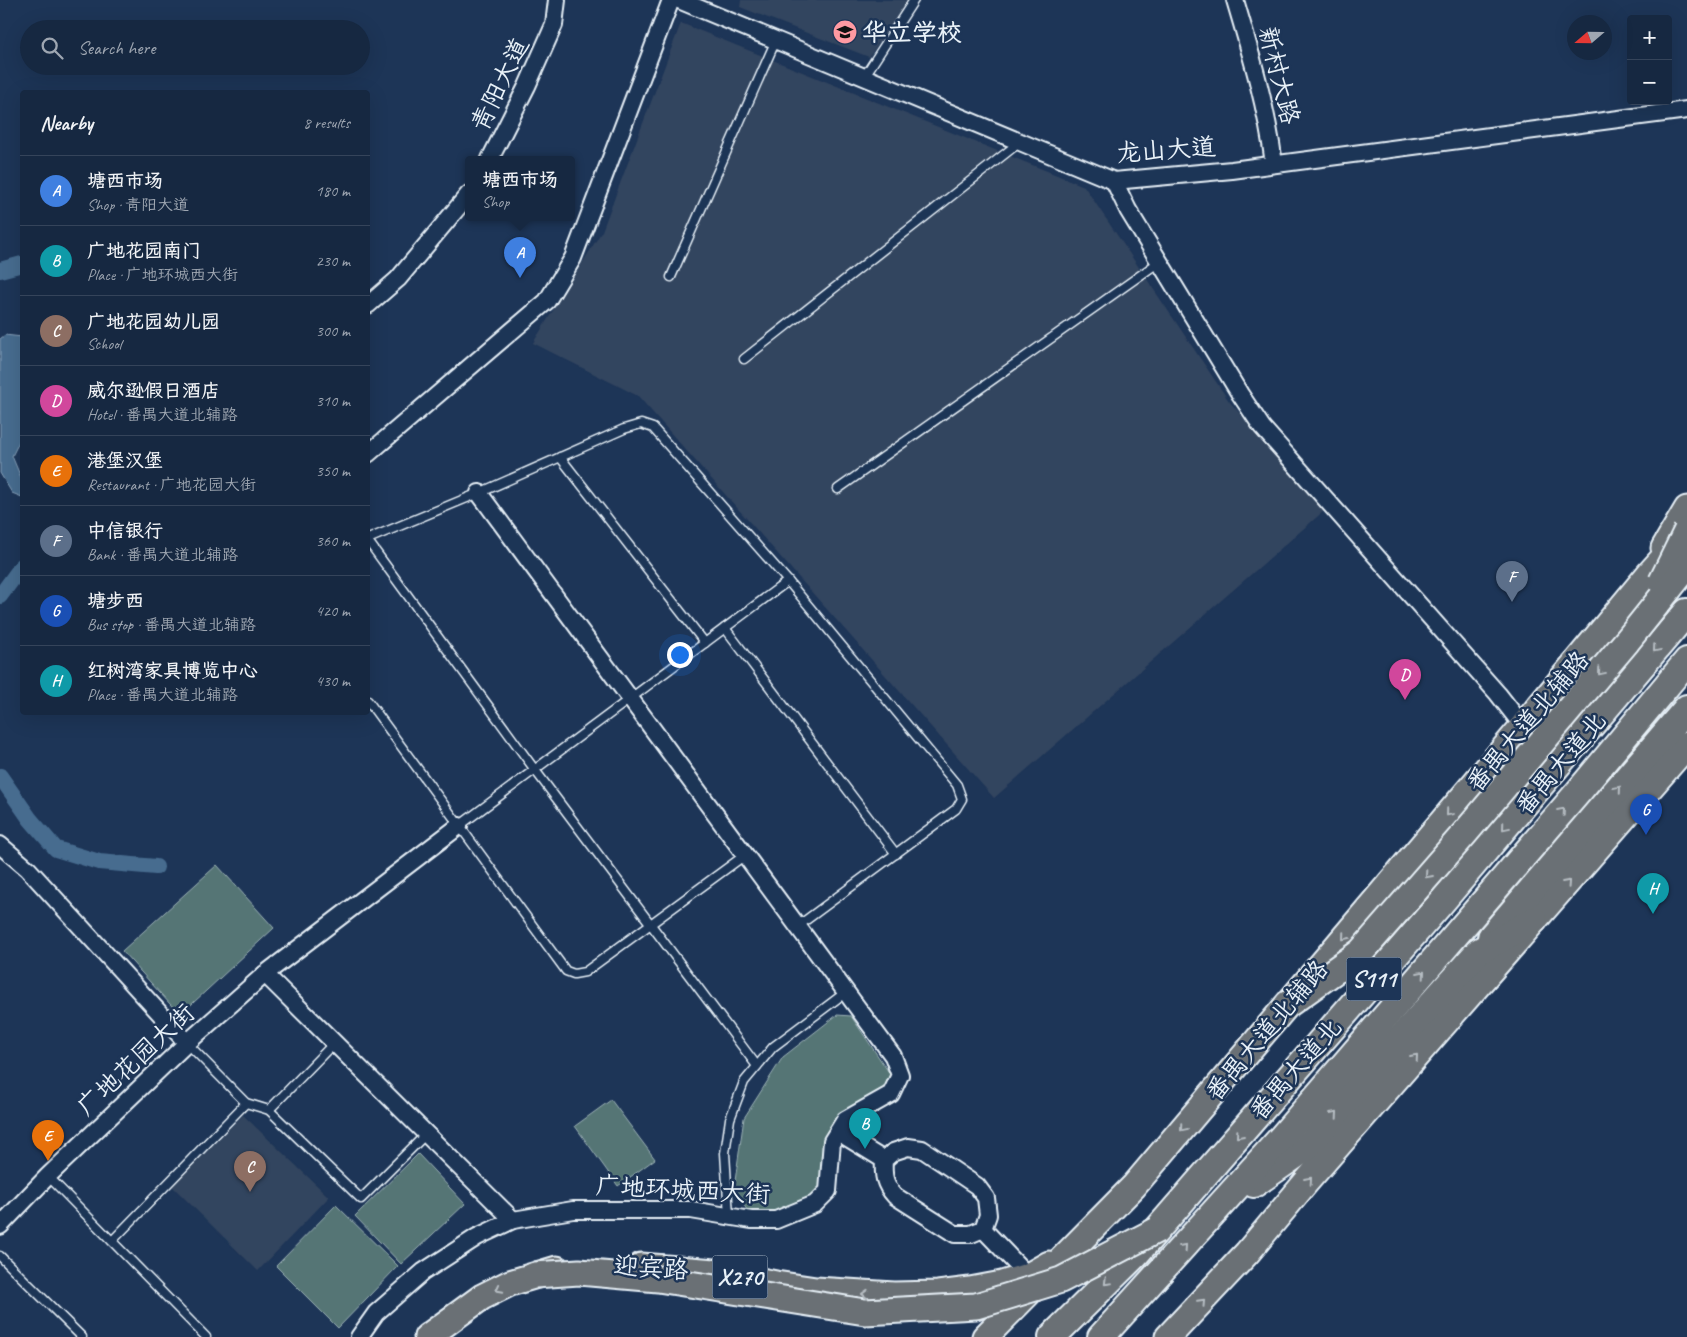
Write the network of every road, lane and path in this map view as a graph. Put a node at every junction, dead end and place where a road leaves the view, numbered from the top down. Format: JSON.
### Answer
{"nodes":[{"id":1,"x":557,"y":0,"type":"edge"},
{"id":2,"x":671,"y":0,"type":"edge"},
{"id":3,"x":679,"y":0,"type":"edge"},
{"id":4,"x":914,"y":0,"type":"edge"},
{"id":5,"x":1234,"y":0,"type":"edge"},
{"id":6,"x":776,"y":40,"type":"junction"},
{"id":7,"x":864,"y":77,"type":"junction"},
{"id":8,"x":1687,"y":110,"type":"edge"},
{"id":9,"x":1020,"y":142,"type":"junction"},
{"id":10,"x":491,"y":156,"type":"edge"},
{"id":11,"x":1274,"y":164,"type":"junction"},
{"id":12,"x":1114,"y":182,"type":"junction"},
{"id":13,"x":465,"y":199,"type":"edge"},
{"id":14,"x":1159,"y":262,"type":"junction"},
{"id":15,"x":671,"y":277,"type":"dead end"},
{"id":16,"x":370,"y":303,"type":"edge"},
{"id":17,"x":744,"y":359,"type":"dead end"},
{"id":18,"x":370,"y":452,"type":"edge"},
{"id":19,"x":560,"y":457,"type":"junction"},
{"id":20,"x":838,"y":489,"type":"dead end"},
{"id":21,"x":479,"y":493,"type":"junction"},
{"id":22,"x":1687,"y":509,"type":"edge"},
{"id":23,"x":1687,"y":532,"type":"edge"},
{"id":24,"x":370,"y":539,"type":"edge"},
{"id":25,"x":370,"y":543,"type":"edge"},
{"id":26,"x":1687,"y":566,"type":"edge"},
{"id":27,"x":1649,"y":574,"type":"junction"},
{"id":28,"x":788,"y":581,"type":"junction"},
{"id":29,"x":1687,"y":612,"type":"edge"},
{"id":30,"x":726,"y":628,"type":"junction"},
{"id":31,"x":1627,"y":641,"type":"junction"},
{"id":32,"x":705,"y":643,"type":"junction"},
{"id":33,"x":1687,"y":661,"type":"edge"},
{"id":34,"x":630,"y":698,"type":"junction"},
{"id":35,"x":370,"y":704,"type":"edge"},
{"id":36,"x":1687,"y":708,"type":"edge"},
{"id":37,"x":1523,"y":726,"type":"junction"},
{"id":38,"x":1687,"y":745,"type":"edge"},
{"id":39,"x":535,"y":770,"type":"junction"},
{"id":40,"x":459,"y":826,"type":"junction"},
{"id":41,"x":0,"y":845,"type":"edge"},
{"id":42,"x":896,"y":854,"type":"junction"},
{"id":43,"x":745,"y":855,"type":"junction"},
{"id":44,"x":1534,"y":920,"type":"junction"},
{"id":45,"x":651,"y":924,"type":"junction"},
{"id":46,"x":798,"y":926,"type":"junction"},
{"id":47,"x":1478,"y":952,"type":"junction"},
{"id":48,"x":265,"y":974,"type":"junction"},
{"id":49,"x":846,"y":992,"type":"junction"},
{"id":50,"x":1288,"y":1004,"type":"junction"},
{"id":51,"x":187,"y":1043,"type":"junction"},
{"id":52,"x":334,"y":1043,"type":"junction"},
{"id":53,"x":757,"y":1066,"type":"junction"},
{"id":54,"x":246,"y":1103,"type":"junction"},
{"id":55,"x":269,"y":1110,"type":"junction"},
{"id":56,"x":838,"y":1132,"type":"junction"},
{"id":57,"x":426,"y":1134,"type":"junction"},
{"id":58,"x":884,"y":1160,"type":"junction"},
{"id":59,"x":48,"y":1176,"type":"junction"},
{"id":60,"x":1217,"y":1210,"type":"junction"},
{"id":61,"x":729,"y":1216,"type":"junction"},
{"id":62,"x":513,"y":1220,"type":"junction"},
{"id":63,"x":0,"y":1226,"type":"edge"},
{"id":64,"x":982,"y":1229,"type":"junction"},
{"id":65,"x":1157,"y":1230,"type":"junction"},
{"id":66,"x":112,"y":1241,"type":"junction"},
{"id":67,"x":0,"y":1256,"type":"edge"},
{"id":68,"x":1065,"y":1256,"type":"junction"},
{"id":69,"x":535,"y":1275,"type":"junction"},
{"id":70,"x":1028,"y":1276,"type":"junction"},
{"id":71,"x":82,"y":1337,"type":"edge"},
{"id":72,"x":206,"y":1337,"type":"edge"},
{"id":73,"x":359,"y":1337,"type":"edge"},
{"id":74,"x":427,"y":1337,"type":"edge"},
{"id":75,"x":985,"y":1337,"type":"edge"},
{"id":76,"x":1052,"y":1337,"type":"edge"},
{"id":77,"x":1101,"y":1337,"type":"edge"},
{"id":78,"x":1168,"y":1337,"type":"edge"}],
"edges":[{"from":1,"to":10,"type":"street","name":"青阳大道"},
{"from":2,"to":18,"type":"street"},
{"from":3,"to":6,"type":"street","name":"龙山大道"},
{"from":4,"to":7,"type":"lane"},
{"from":5,"to":11,"type":"street","name":"新村大路"},
{"from":6,"to":7,"type":"street","name":"龙山大道"},
{"from":6,"to":15,"type":"lane"},
{"from":7,"to":9,"type":"street","name":"龙山大道"},
{"from":8,"to":11,"type":"street","name":"龙山大道"},
{"from":9,"to":12,"type":"street","name":"龙山大道"},
{"from":9,"to":17,"type":"lane"},
{"from":11,"to":12,"type":"street","name":"龙山大道"},
{"from":12,"to":14,"type":"street"},
{"from":13,"to":16,"type":"street"},
{"from":14,"to":20,"type":"lane"},
{"from":14,"to":37,"type":"street"},
{"from":19,"to":21,"type":"lane"},
{"from":19,"to":28,"type":"lane"},
{"from":19,"to":32,"type":"lane"},
{"from":21,"to":24,"type":"lane"},
{"from":21,"to":34,"type":"street"},
{"from":22,"to":27,"type":"main road"},
{"from":23,"to":27,"type":"main road"},
{"from":23,"to":31,"type":"highway","bridge":true},
{"from":25,"to":39,"type":"lane"},
{"from":26,"to":31,"type":"highway","bridge":true},
{"from":27,"to":37,"type":"main road","name":"番禺大道北辅路"},
{"from":28,"to":30,"type":"lane"},
{"from":28,"to":42,"type":"lane"},
{"from":29,"to":65,"type":"highway","name":"番禺大道北","number":"S111","one_way":true},
{"from":30,"to":32,"type":"lane"},
{"from":30,"to":42,"type":"lane"},
{"from":31,"to":50,"type":"highway","one_way":true,"bridge":true},
{"from":32,"to":34,"type":"lane"},
{"from":60,"to":33,"type":"highway","name":"番禺大道北","number":"S111","one_way":true},
{"from":34,"to":39,"type":"lane"},
{"from":34,"to":43,"type":"street"},
{"from":35,"to":40,"type":"lane"},
{"from":47,"to":36,"type":"highway","one_way":true},
{"from":37,"to":50,"type":"main road","name":"番禺大道北辅路","one_way":true},
{"from":44,"to":38,"type":"main road","one_way":true},
{"from":39,"to":40,"type":"lane"},
{"from":39,"to":45,"type":"lane"},
{"from":40,"to":45,"type":"lane"},
{"from":40,"to":48,"type":"street","name":"广地花园大街"},
{"from":41,"to":51,"type":"street"},
{"from":42,"to":46,"type":"lane"},
{"from":43,"to":45,"type":"lane"},
{"from":43,"to":46,"type":"street"},
{"from":44,"to":47,"type":"highway"},
{"from":78,"to":44,"type":"main road","one_way":true},
{"from":45,"to":53,"type":"lane"},
{"from":46,"to":49,"type":"street"},
{"from":60,"to":47,"type":"highway","one_way":true},
{"from":48,"to":51,"type":"street","name":"广地花园大街"},
{"from":48,"to":52,"type":"street"},
{"from":49,"to":53,"type":"lane"},
{"from":49,"to":56,"type":"street"},
{"from":50,"to":68,"type":"main road","name":"番禺大道北辅路","one_way":true},
{"from":51,"to":54,"type":"lane"},
{"from":51,"to":59,"type":"street","name":"广地花园大街"},
{"from":52,"to":55,"type":"lane"},
{"from":52,"to":57,"type":"street"},
{"from":53,"to":61,"type":"lane"},
{"from":54,"to":55,"type":"lane"},
{"from":54,"to":66,"type":"lane"},
{"from":55,"to":57,"type":"lane"},
{"from":56,"to":58,"type":"street"},
{"from":56,"to":61,"type":"street","name":"广地环城西大街"},
{"from":57,"to":62,"type":"street"},
{"from":58,"to":64,"type":"street"},
{"from":58,"to":64,"type":"street"},
{"from":59,"to":63,"type":"street","name":"广地花园大街"},
{"from":59,"to":66,"type":"lane"},
{"from":77,"to":60,"type":"highway","name":"番禺大道北","number":"S111","one_way":true},
{"from":61,"to":62,"type":"street","name":"广地环城西大街"},
{"from":62,"to":73,"type":"street","name":"广地环城西大街"},
{"from":64,"to":70,"type":"street"},
{"from":65,"to":69,"type":"main road","bridge":true},
{"from":65,"to":76,"type":"highway","name":"番禺大道北","number":"S111","one_way":true},
{"from":66,"to":72,"type":"lane"},
{"from":67,"to":71,"type":"lane"},
{"from":68,"to":70,"type":"main road","name":"迎宾路","number":"X270"},
{"from":68,"to":75,"type":"main road","name":"番禺大道北辅路"},
{"from":70,"to":69,"type":"main road","name":"迎宾路","number":"X270","one_way":true},
{"from":69,"to":74,"type":"main road","name":"迎宾路","number":"X270","one_way":true}]}
